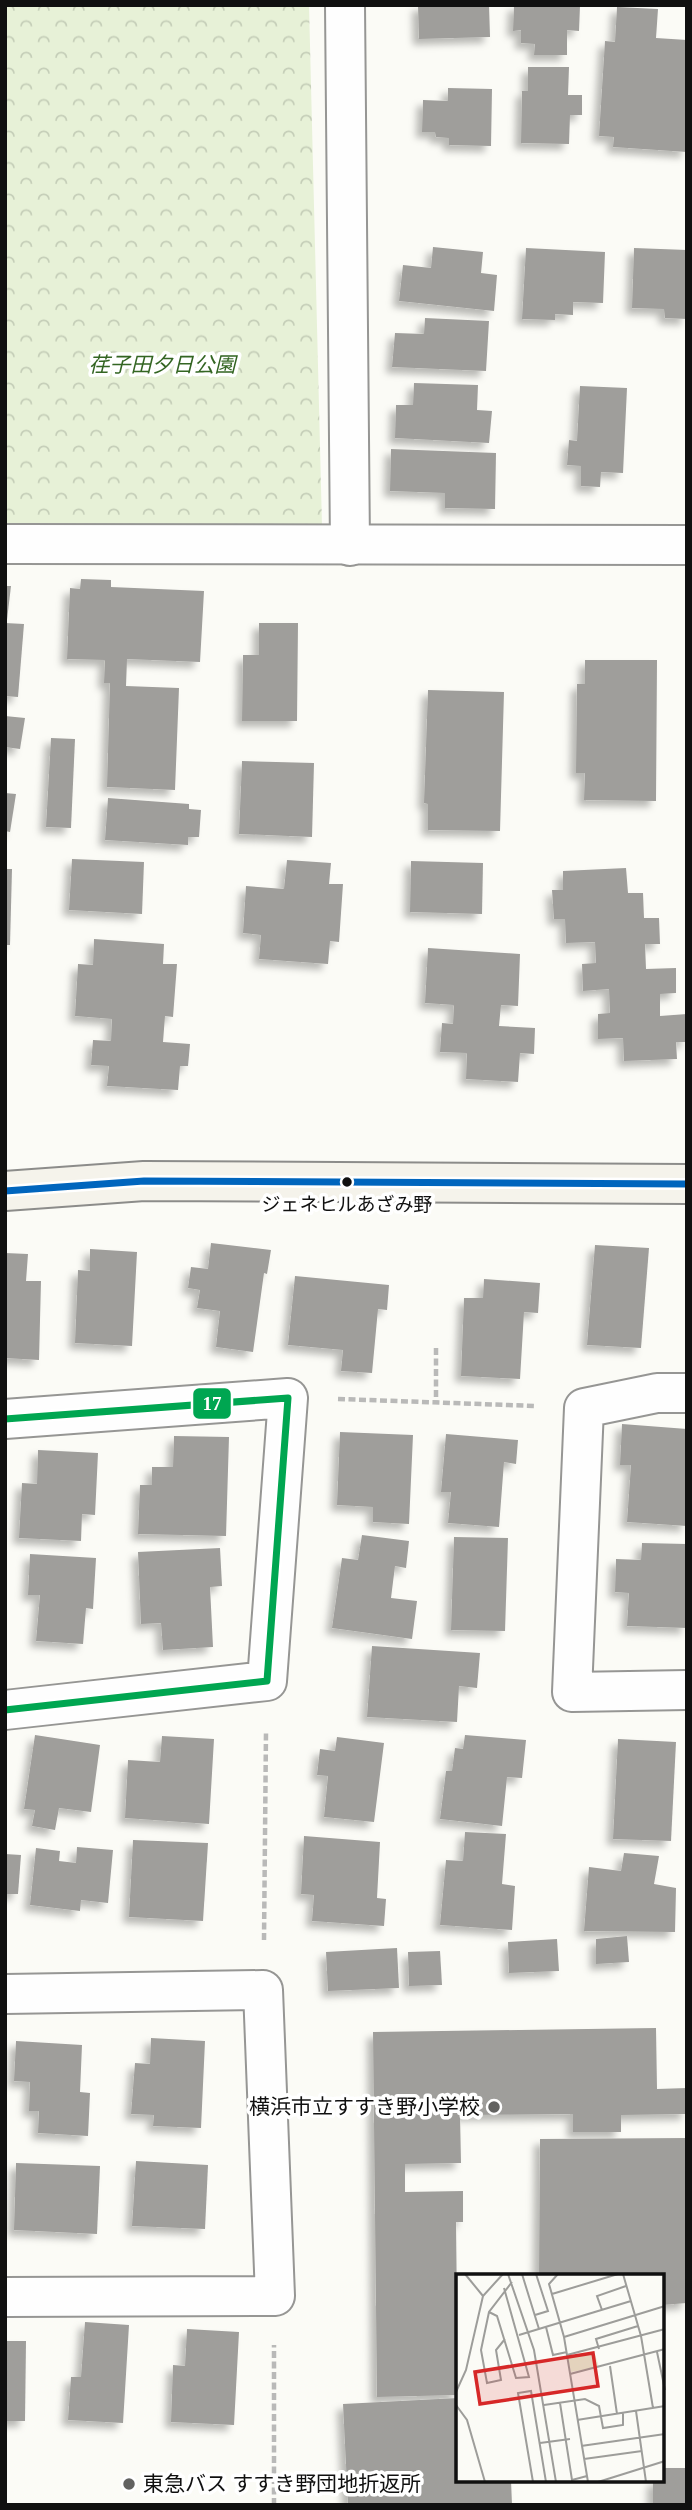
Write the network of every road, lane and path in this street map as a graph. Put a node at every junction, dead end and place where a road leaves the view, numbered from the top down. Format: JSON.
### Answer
{"nodes":[{"id":1,"x":345,"y":5,"type":"edge"},
{"id":2,"x":5,"y":544,"type":"edge"},
{"id":3,"x":687,"y":545,"type":"edge"},
{"id":4,"x":350,"y":546,"type":"junction"},
{"id":5,"x":687,"y":1184,"type":"edge"},
{"id":6,"x":5,"y":1191,"type":"edge"},
{"id":7,"x":436,"y":1348,"type":"dead end"},
{"id":8,"x":687,"y":1393,"type":"edge"},
{"id":9,"x":288,"y":1398,"type":"junction"},
{"id":10,"x":436,"y":1403,"type":"junction"},
{"id":11,"x":584,"y":1408,"type":"junction"},
{"id":12,"x":5,"y":1419,"type":"edge"},
{"id":13,"x":687,"y":1690,"type":"edge"},
{"id":14,"x":5,"y":1710,"type":"edge"},
{"id":15,"x":266,"y":1768,"type":"dead end"},
{"id":16,"x":264,"y":1929,"type":"dead end"},
{"id":17,"x":5,"y":1994,"type":"edge"},
{"id":18,"x":275,"y":2296,"type":"junction"},
{"id":19,"x":5,"y":2297,"type":"edge"},
{"id":20,"x":274,"y":2505,"type":"edge"}],
"edges":[{"from":1,"to":4,"type":"street"},
{"from":2,"to":4,"type":"street"},
{"from":3,"to":4,"type":"street"},
{"from":5,"to":6,"type":"street"},
{"from":7,"to":10,"type":"path"},
{"from":8,"to":11,"type":"street"},
{"from":9,"to":10,"type":"path"},
{"from":9,"to":12,"type":"street"},
{"from":9,"to":14,"type":"street"},
{"from":10,"to":11,"type":"path"},
{"from":11,"to":13,"type":"street"},
{"from":15,"to":16,"type":"path"},
{"from":17,"to":18,"type":"street"},
{"from":18,"to":19,"type":"street"},
{"from":18,"to":20,"type":"path"}]}
